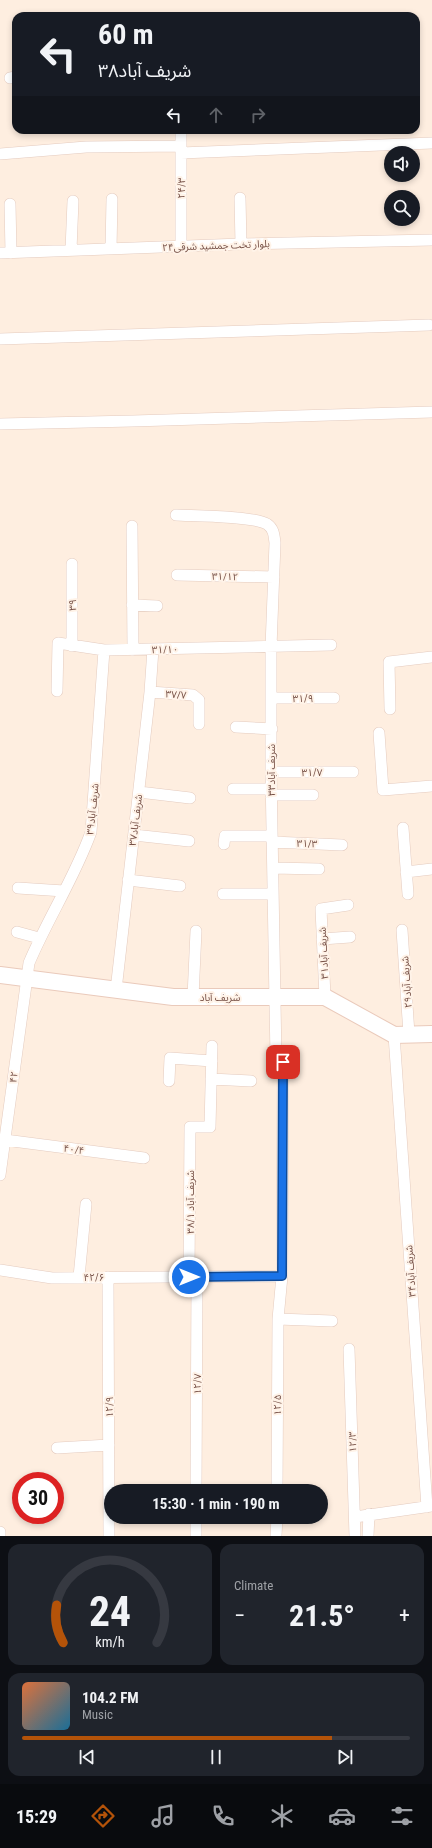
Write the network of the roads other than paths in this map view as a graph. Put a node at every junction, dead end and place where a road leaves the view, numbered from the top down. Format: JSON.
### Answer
{"nodes":[{"id":1,"x":181,"y":134,"type":"edge"},
{"id":2,"x":432,"y":143,"type":"edge"},
{"id":3,"x":181,"y":150,"type":"junction"},
{"id":4,"x":0,"y":154,"type":"edge"},
{"id":5,"x":240,"y":198,"type":"dead end"},
{"id":6,"x":112,"y":199,"type":"dead end"},
{"id":7,"x":73,"y":201,"type":"dead end"},
{"id":8,"x":10,"y":204,"type":"dead end"},
{"id":9,"x":432,"y":240,"type":"edge"},
{"id":10,"x":241,"y":244,"type":"junction"},
{"id":11,"x":181,"y":246,"type":"junction"},
{"id":12,"x":111,"y":249,"type":"junction"},
{"id":13,"x":71,"y":250,"type":"junction"},
{"id":14,"x":5,"y":253,"type":"edge"},
{"id":15,"x":429,"y":325,"type":"dead end"},
{"id":16,"x":0,"y":339,"type":"edge"},
{"id":17,"x":432,"y":412,"type":"edge"},
{"id":18,"x":0,"y":424,"type":"edge"},
{"id":19,"x":176,"y":515,"type":"dead end"},
{"id":20,"x":132,"y":526,"type":"dead end"},
{"id":21,"x":72,"y":564,"type":"dead end"},
{"id":22,"x":176,"y":575,"type":"dead end"},
{"id":23,"x":274,"y":577,"type":"junction"},
{"id":24,"x":132,"y":605,"type":"junction"},
{"id":25,"x":157,"y":606,"type":"dead end"},
{"id":26,"x":331,"y":645,"type":"dead end"},
{"id":27,"x":72,"y":646,"type":"junction"},
{"id":28,"x":272,"y":647,"type":"junction"},
{"id":29,"x":153,"y":649,"type":"junction"},
{"id":30,"x":104,"y":650,"type":"junction"},
{"id":31,"x":133,"y":650,"type":"junction"},
{"id":32,"x":432,"y":657,"type":"edge"},
{"id":33,"x":57,"y":691,"type":"dead end"},
{"id":34,"x":150,"y":692,"type":"junction"},
{"id":35,"x":272,"y":698,"type":"junction"},
{"id":36,"x":334,"y":698,"type":"dead end"},
{"id":37,"x":390,"y":709,"type":"dead end"},
{"id":38,"x":199,"y":724,"type":"dead end"},
{"id":39,"x":236,"y":727,"type":"dead end"},
{"id":40,"x":272,"y":729,"type":"junction"},
{"id":41,"x":379,"y":734,"type":"dead end"},
{"id":42,"x":271,"y":772,"type":"junction"},
{"id":43,"x":353,"y":772,"type":"dead end"},
{"id":44,"x":432,"y":786,"type":"edge"},
{"id":45,"x":233,"y":789,"type":"dead end"},
{"id":46,"x":139,"y":792,"type":"junction"},
{"id":47,"x":271,"y":792,"type":"junction"},
{"id":48,"x":313,"y":795,"type":"dead end"},
{"id":49,"x":190,"y":798,"type":"dead end"},
{"id":50,"x":403,"y":828,"type":"dead end"},
{"id":51,"x":134,"y":835,"type":"junction"},
{"id":52,"x":272,"y":839,"type":"junction"},
{"id":53,"x":189,"y":841,"type":"dead end"},
{"id":54,"x":224,"y":844,"type":"dead end"},
{"id":55,"x":342,"y":845,"type":"dead end"},
{"id":56,"x":273,"y":868,"type":"junction"},
{"id":57,"x":319,"y":869,"type":"dead end"},
{"id":58,"x":432,"y":869,"type":"edge"},
{"id":59,"x":406,"y":872,"type":"junction"},
{"id":60,"x":128,"y":880,"type":"junction"},
{"id":61,"x":180,"y":886,"type":"dead end"},
{"id":62,"x":18,"y":888,"type":"dead end"},
{"id":63,"x":64,"y":891,"type":"junction"},
{"id":64,"x":223,"y":894,"type":"dead end"},
{"id":65,"x":273,"y":894,"type":"junction"},
{"id":66,"x":408,"y":894,"type":"dead end"},
{"id":67,"x":348,"y":905,"type":"dead end"},
{"id":68,"x":402,"y":930,"type":"dead end"},
{"id":69,"x":196,"y":931,"type":"dead end"},
{"id":70,"x":17,"y":932,"type":"dead end"},
{"id":71,"x":350,"y":937,"type":"dead end"},
{"id":72,"x":39,"y":938,"type":"junction"},
{"id":73,"x":322,"y":939,"type":"junction"},
{"id":74,"x":0,"y":975,"type":"edge"},
{"id":75,"x":27,"y":979,"type":"junction"},
{"id":76,"x":116,"y":990,"type":"junction"},
{"id":77,"x":275,"y":996,"type":"junction"},
{"id":78,"x":193,"y":997,"type":"junction"},
{"id":79,"x":325,"y":997,"type":"junction"},
{"id":80,"x":432,"y":1034,"type":"edge"},
{"id":81,"x":401,"y":1035,"type":"junction"},
{"id":82,"x":212,"y":1046,"type":"dead end"},
{"id":83,"x":212,"y":1061,"type":"junction"},
{"id":84,"x":211,"y":1079,"type":"junction"},
{"id":85,"x":169,"y":1081,"type":"dead end"},
{"id":86,"x":252,"y":1081,"type":"dead end"},
{"id":87,"x":5,"y":1140,"type":"junction"},
{"id":88,"x":144,"y":1158,"type":"dead end"},
{"id":89,"x":0,"y":1175,"type":"edge"},
{"id":90,"x":86,"y":1204,"type":"dead end"},
{"id":91,"x":0,"y":1270,"type":"edge"},
{"id":92,"x":282,"y":1276,"type":"junction"},
{"id":93,"x":79,"y":1277,"type":"junction"},
{"id":94,"x":108,"y":1277,"type":"junction"},
{"id":95,"x":193,"y":1277,"type":"junction"},
{"id":96,"x":278,"y":1319,"type":"junction"},
{"id":97,"x":332,"y":1321,"type":"dead end"},
{"id":98,"x":349,"y":1349,"type":"dead end"},
{"id":99,"x":109,"y":1445,"type":"junction"},
{"id":100,"x":57,"y":1448,"type":"dead end"},
{"id":101,"x":196,"y":1484,"type":"edge"},
{"id":102,"x":277,"y":1484,"type":"edge"},
{"id":103,"x":429,"y":1507,"type":"edge"},
{"id":104,"x":370,"y":1514,"type":"junction"},
{"id":105,"x":355,"y":1517,"type":"junction"},
{"id":106,"x":196,"y":1524,"type":"edge"},
{"id":107,"x":277,"y":1524,"type":"edge"},
{"id":108,"x":0,"y":1532,"type":"edge"},
{"id":109,"x":0,"y":1536,"type":"edge"},
{"id":110,"x":109,"y":1536,"type":"edge"},
{"id":111,"x":196,"y":1536,"type":"edge"},
{"id":112,"x":276,"y":1536,"type":"edge"},
{"id":113,"x":355,"y":1536,"type":"edge"},
{"id":114,"x":368,"y":1536,"type":"edge"}],
"edges":[{"from":1,"to":3,"type":"street","name":"۲۴/۳"},
{"from":2,"to":3,"type":"street"},
{"from":3,"to":4,"type":"street"},
{"from":3,"to":11,"type":"street","name":"۲۴/۳"},
{"from":5,"to":10,"type":"street"},
{"from":6,"to":12,"type":"street"},
{"from":7,"to":13,"type":"street"},
{"from":8,"to":14,"type":"street"},
{"from":9,"to":10,"type":"street","name":"بلوار تخت جمشید شرقی۲۴"},
{"from":10,"to":11,"type":"street","name":"بلوار تخت جمشید شرقی۲۴"},
{"from":11,"to":12,"type":"street","name":"بلوار تخت جمشید شرقی۲۴"},
{"from":12,"to":13,"type":"street","name":"بلوار تخت جمشید شرقی۲۴"},
{"from":13,"to":14,"type":"street","name":"بلوار تخت جمشید شرقی۲۴"},
{"from":15,"to":16,"type":"street"},
{"from":17,"to":18,"type":"street"},
{"from":19,"to":23,"type":"street","name":"شریف آباد۳۳"},
{"from":20,"to":24,"type":"street"},
{"from":21,"to":27,"type":"street","name":"۳۹"},
{"from":22,"to":23,"type":"street","name":"۳۱/۱۲"},
{"from":23,"to":28,"type":"street","name":"شریف آباد۳۳"},
{"from":24,"to":25,"type":"street"},
{"from":24,"to":31,"type":"street"},
{"from":26,"to":28,"type":"street","name":"۳۱/۱۰"},
{"from":27,"to":30,"type":"street","name":"۳۱/۱۰"},
{"from":27,"to":33,"type":"street","name":"۳۱/۱۰"},
{"from":28,"to":29,"type":"street","name":"۳۱/۱۰"},
{"from":28,"to":35,"type":"street","name":"شریف آباد۳۳"},
{"from":29,"to":31,"type":"street","name":"۳۱/۱۰"},
{"from":29,"to":34,"type":"street","name":"شریف آباد۳۷"},
{"from":30,"to":31,"type":"street","name":"۳۱/۱۰"},
{"from":30,"to":63,"type":"street","name":"شریف آباد۳۹"},
{"from":32,"to":37,"type":"street"},
{"from":34,"to":38,"type":"street","name":"۳۷/۷"},
{"from":34,"to":46,"type":"street","name":"شریف آباد۳۷"},
{"from":35,"to":36,"type":"street","name":"۳۱/۹"},
{"from":35,"to":40,"type":"street","name":"شریف آباد۳۳"},
{"from":39,"to":40,"type":"street"},
{"from":40,"to":42,"type":"street","name":"شریف آباد۳۳"},
{"from":41,"to":44,"type":"street"},
{"from":42,"to":43,"type":"street","name":"۳۱/۷"},
{"from":42,"to":47,"type":"street","name":"شریف آباد۳۳"},
{"from":45,"to":47,"type":"street"},
{"from":46,"to":49,"type":"street"},
{"from":46,"to":51,"type":"street","name":"شریف آباد۳۷"},
{"from":47,"to":48,"type":"street"},
{"from":47,"to":52,"type":"street","name":"شریف آباد۳۳"},
{"from":50,"to":59,"type":"street"},
{"from":51,"to":53,"type":"street"},
{"from":51,"to":60,"type":"street","name":"شریف آباد۳۷"},
{"from":52,"to":54,"type":"street","name":"۳۱/۳"},
{"from":52,"to":55,"type":"street","name":"۳۱/۳"},
{"from":52,"to":56,"type":"street","name":"شریف آباد۳۳"},
{"from":56,"to":57,"type":"street"},
{"from":56,"to":65,"type":"street","name":"شریف آباد۳۳"},
{"from":58,"to":59,"type":"street"},
{"from":59,"to":66,"type":"street"},
{"from":60,"to":61,"type":"street"},
{"from":60,"to":76,"type":"street","name":"شریف آباد۳۷"},
{"from":62,"to":63,"type":"street"},
{"from":63,"to":72,"type":"street","name":"شریف آباد۳۹"},
{"from":64,"to":65,"type":"street"},
{"from":65,"to":77,"type":"street","name":"شریف آباد۳۳"},
{"from":67,"to":73,"type":"street","name":"شریف آباد۳۱"},
{"from":68,"to":81,"type":"street","name":"شریف آباد۲۹"},
{"from":69,"to":78,"type":"street"},
{"from":70,"to":72,"type":"street"},
{"from":71,"to":73,"type":"street"},
{"from":72,"to":75,"type":"street","name":"شریف آباد۳۹"},
{"from":73,"to":79,"type":"street","name":"شریف آباد۳۱"},
{"from":74,"to":75,"type":"street","name":"شریف آباد"},
{"from":75,"to":76,"type":"street","name":"شریف آباد"},
{"from":75,"to":87,"type":"street","name":"۴۲"},
{"from":76,"to":78,"type":"street","name":"شریف آباد"},
{"from":77,"to":78,"type":"street","name":"شریف آباد"},
{"from":77,"to":79,"type":"street","name":"شریف آباد"},
{"from":77,"to":92,"type":"street","name":"شریف آباد۳۳"},
{"from":79,"to":81,"type":"street","name":"شریف آباد"},
{"from":80,"to":81,"type":"street","name":"شریف آباد"},
{"from":81,"to":103,"type":"street","name":"شریف آباد۳۴"},
{"from":82,"to":83,"type":"street"},
{"from":83,"to":84,"type":"street"},
{"from":83,"to":85,"type":"street"},
{"from":84,"to":86,"type":"street"},
{"from":84,"to":95,"type":"street","name":"۳۸/۱ شریف آباد"},
{"from":87,"to":88,"type":"street","name":"۴۰/۴"},
{"from":87,"to":89,"type":"street","name":"۴۲"},
{"from":90,"to":93,"type":"street"},
{"from":91,"to":93,"type":"street","name":"۴۲/۶"},
{"from":92,"to":95,"type":"street","name":"۴۲/۶"},
{"from":92,"to":96,"type":"street","name":"۱۲/۵"},
{"from":93,"to":94,"type":"street","name":"۴۲/۶"},
{"from":94,"to":95,"type":"street","name":"۴۲/۶"},
{"from":94,"to":99,"type":"street","name":"۱۲/۹"},
{"from":95,"to":101,"type":"street","name":"۱۲/۷"},
{"from":96,"to":97,"type":"street"},
{"from":96,"to":102,"type":"street","name":"۱۲/۵"},
{"from":98,"to":105,"type":"street","name":"۱۲/۳"},
{"from":99,"to":100,"type":"street"},
{"from":99,"to":110,"type":"street","name":"۱۲/۹"},
{"from":103,"to":104,"type":"street"},
{"from":104,"to":105,"type":"street"},
{"from":104,"to":114,"type":"street"},
{"from":105,"to":113,"type":"street","name":"۱۲/۳"},
{"from":106,"to":111,"type":"street"},
{"from":107,"to":112,"type":"street"},
{"from":108,"to":109,"type":"street"}]}
